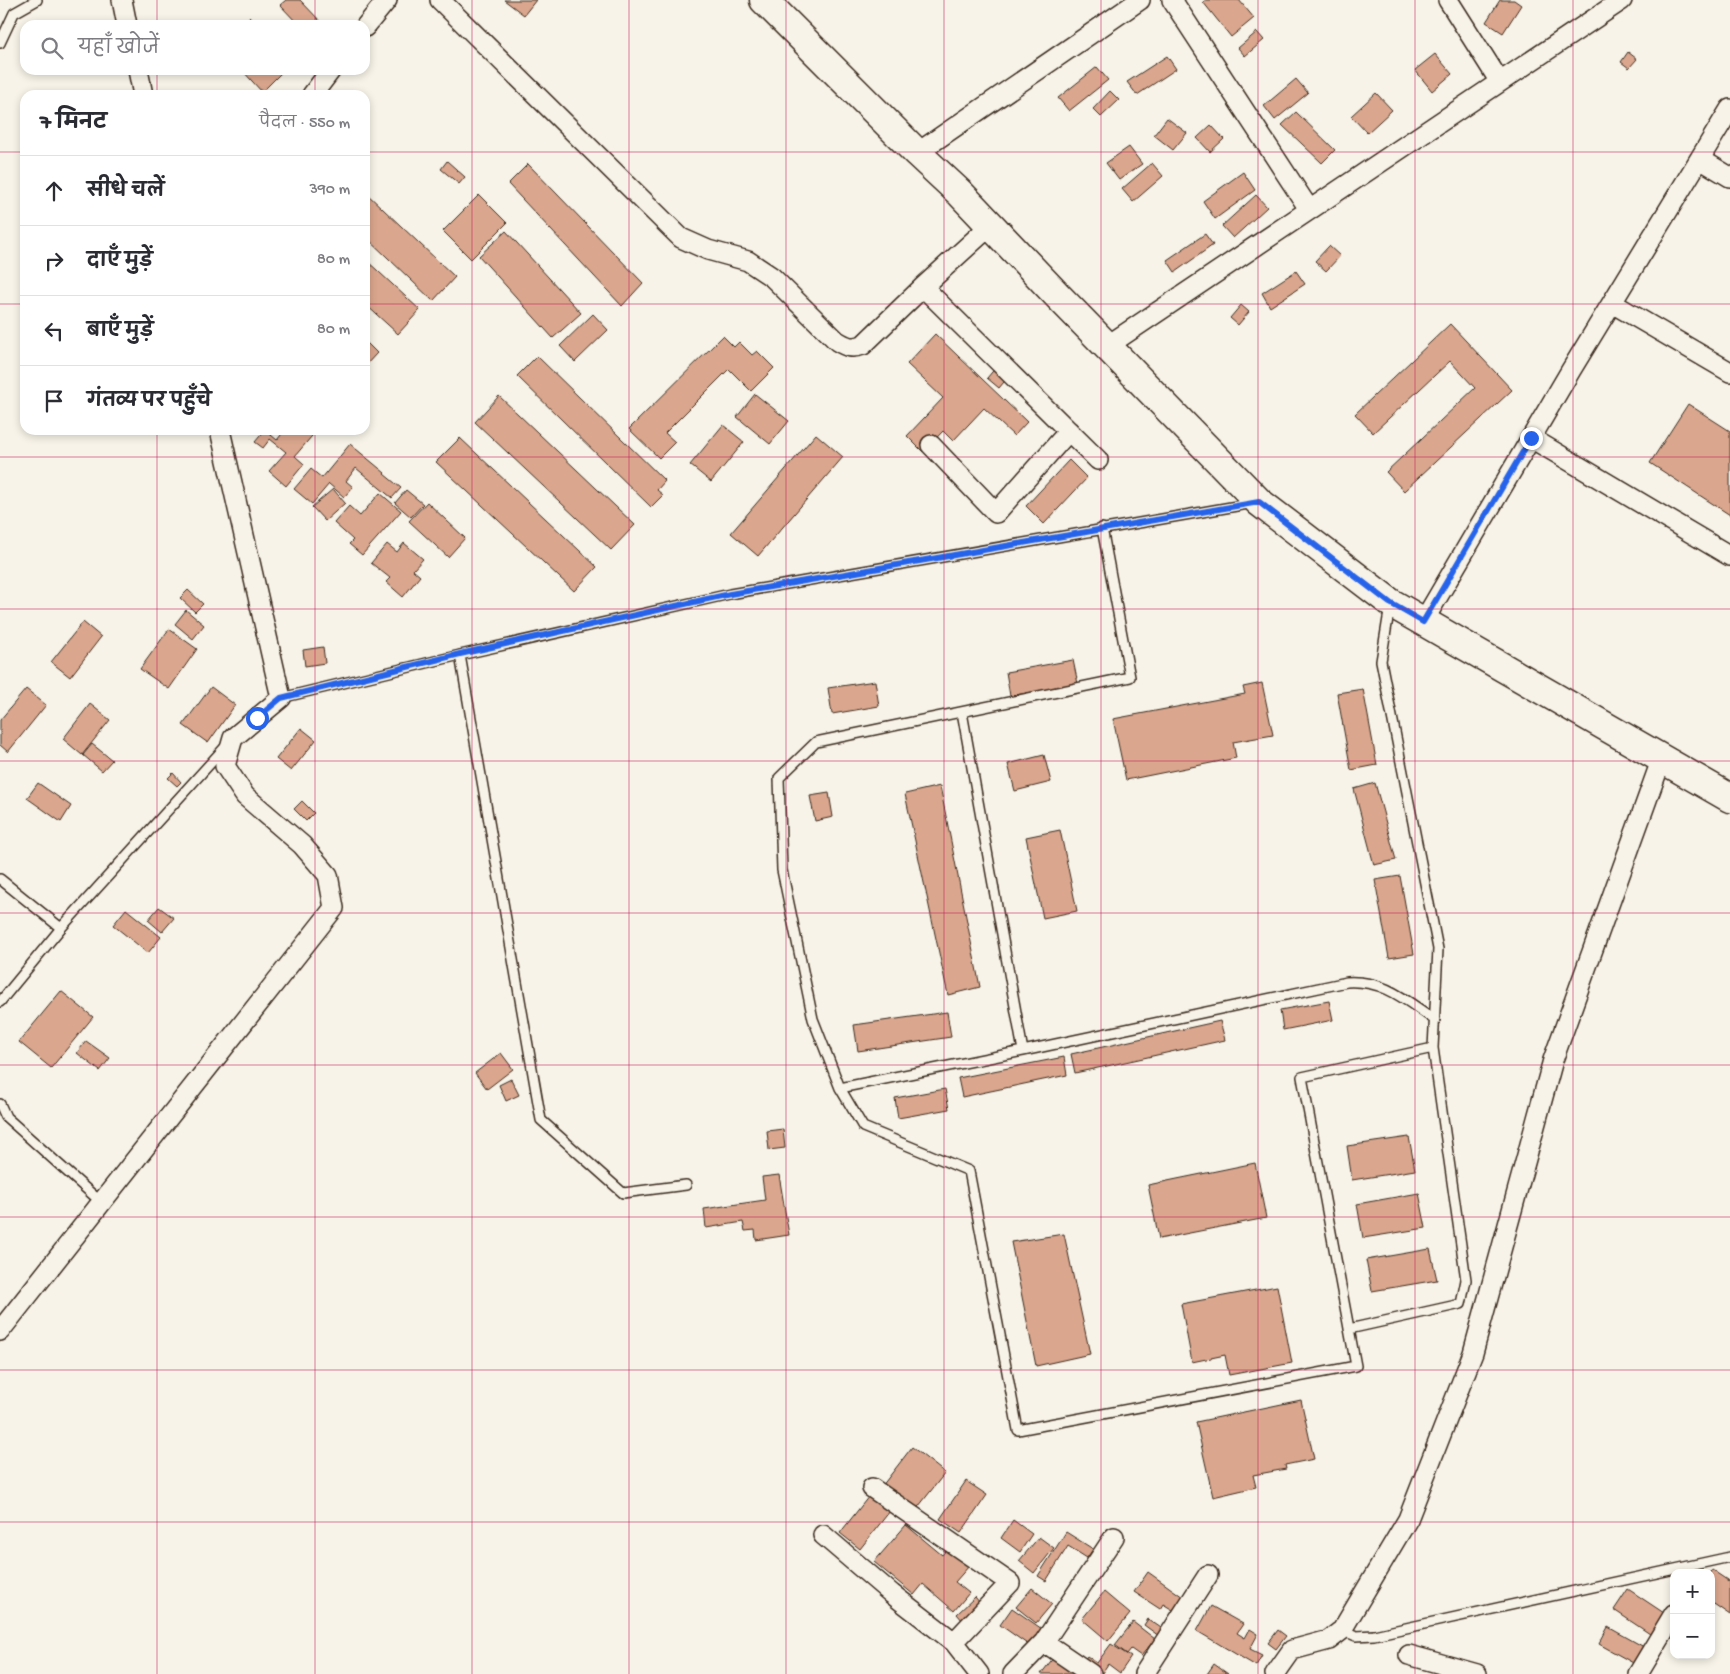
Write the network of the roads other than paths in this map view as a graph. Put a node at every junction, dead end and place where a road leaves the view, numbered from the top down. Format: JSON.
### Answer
{"nodes":[{"id":1,"x":37,"y":0,"type":"edge"},
{"id":2,"x":122,"y":0,"type":"edge"},
{"id":3,"x":387,"y":0,"type":"edge"},
{"id":4,"x":440,"y":0,"type":"edge"},
{"id":5,"x":764,"y":0,"type":"edge"},
{"id":6,"x":1140,"y":0,"type":"edge"},
{"id":7,"x":1172,"y":0,"type":"edge"},
{"id":8,"x":1448,"y":0,"type":"edge"},
{"id":9,"x":1622,"y":0,"type":"edge"},
{"id":10,"x":126,"y":20,"type":"edge"},
{"id":11,"x":370,"y":21,"type":"edge"},
{"id":12,"x":0,"y":42,"type":"edge"},
{"id":13,"x":139,"y":75,"type":"edge"},
{"id":14,"x":327,"y":75,"type":"edge"},
{"id":15,"x":1500,"y":82,"type":"junction"},
{"id":16,"x":142,"y":90,"type":"edge"},
{"id":17,"x":316,"y":90,"type":"edge"},
{"id":18,"x":1730,"y":109,"type":"edge"},
{"id":19,"x":917,"y":153,"type":"junction"},
{"id":20,"x":1700,"y":158,"type":"junction"},
{"id":21,"x":1730,"y":177,"type":"edge"},
{"id":22,"x":1309,"y":209,"type":"junction"},
{"id":23,"x":991,"y":225,"type":"junction"},
{"id":24,"x":923,"y":287,"type":"junction"},
{"id":25,"x":1612,"y":303,"type":"junction"},
{"id":26,"x":1107,"y":346,"type":"junction"},
{"id":27,"x":1730,"y":372,"type":"edge"},
{"id":28,"x":1069,"y":432,"type":"junction"},
{"id":29,"x":221,"y":435,"type":"edge"},
{"id":30,"x":1531,"y":438,"type":"junction"},
{"id":31,"x":931,"y":445,"type":"dead end"},
{"id":32,"x":1098,"y":460,"type":"dead end"},
{"id":33,"x":1259,"y":502,"type":"junction"},
{"id":34,"x":1102,"y":528,"type":"junction"},
{"id":35,"x":1730,"y":556,"type":"edge"},
{"id":36,"x":1390,"y":603,"type":"junction"},
{"id":37,"x":1423,"y":622,"type":"junction"},
{"id":38,"x":460,"y":654,"type":"junction"},
{"id":39,"x":281,"y":698,"type":"junction"},
{"id":40,"x":962,"y":712,"type":"junction"},
{"id":41,"x":232,"y":738,"type":"junction"},
{"id":42,"x":1662,"y":758,"type":"junction"},
{"id":43,"x":1730,"y":798,"type":"edge"},
{"id":44,"x":0,"y":879,"type":"edge"},
{"id":45,"x":61,"y":928,"type":"junction"},
{"id":46,"x":0,"y":1002,"type":"edge"},
{"id":47,"x":1435,"y":1020,"type":"junction"},
{"id":48,"x":1433,"y":1048,"type":"junction"},
{"id":49,"x":1023,"y":1051,"type":"junction"},
{"id":50,"x":840,"y":1088,"type":"junction"},
{"id":51,"x":0,"y":1104,"type":"edge"},
{"id":52,"x":686,"y":1185,"type":"dead end"},
{"id":53,"x":102,"y":1203,"type":"junction"},
{"id":54,"x":1349,"y":1329,"type":"junction"},
{"id":55,"x":0,"y":1331,"type":"edge"},
{"id":56,"x":872,"y":1488,"type":"dead end"},
{"id":57,"x":823,"y":1535,"type":"dead end"},
{"id":58,"x":1114,"y":1537,"type":"dead end"},
{"id":59,"x":1730,"y":1557,"type":"edge"},
{"id":60,"x":1208,"y":1575,"type":"dead end"},
{"id":61,"x":1670,"y":1621,"type":"edge"},
{"id":62,"x":1342,"y":1630,"type":"junction"},
{"id":63,"x":954,"y":1642,"type":"junction"},
{"id":64,"x":1044,"y":1642,"type":"junction"},
{"id":65,"x":1410,"y":1655,"type":"dead end"},
{"id":66,"x":979,"y":1674,"type":"edge"},
{"id":67,"x":1013,"y":1674,"type":"edge"},
{"id":68,"x":1091,"y":1674,"type":"edge"},
{"id":69,"x":1144,"y":1674,"type":"edge"},
{"id":70,"x":1275,"y":1674,"type":"edge"},
{"id":71,"x":1477,"y":1674,"type":"edge"},
{"id":72,"x":1638,"y":1674,"type":"edge"}],
"edges":[{"from":1,"to":12,"type":"lane"},
{"from":2,"to":10,"type":"street"},
{"from":3,"to":11,"type":"street"},
{"from":4,"to":24,"type":"street"},
{"from":5,"to":19,"type":"main road"},
{"from":6,"to":19,"type":"street"},
{"from":7,"to":22,"type":"street"},
{"from":8,"to":15,"type":"street"},
{"from":9,"to":15,"type":"street"},
{"from":13,"to":16,"type":"street"},
{"from":14,"to":17,"type":"street"},
{"from":15,"to":22,"type":"street"},
{"from":18,"to":20,"type":"street"},
{"from":19,"to":23,"type":"main road"},
{"from":20,"to":21,"type":"street"},
{"from":20,"to":25,"type":"street"},
{"from":22,"to":26,"type":"street"},
{"from":23,"to":24,"type":"street"},
{"from":23,"to":26,"type":"main road"},
{"from":24,"to":28,"type":"street"},
{"from":25,"to":27,"type":"street"},
{"from":25,"to":30,"type":"street"},
{"from":26,"to":33,"type":"main road"},
{"from":28,"to":31,"type":"street"},
{"from":28,"to":32,"type":"street"},
{"from":29,"to":39,"type":"street"},
{"from":30,"to":35,"type":"street"},
{"from":30,"to":37,"type":"street"},
{"from":33,"to":34,"type":"lane"},
{"from":33,"to":36,"type":"main road"},
{"from":34,"to":38,"type":"lane"},
{"from":34,"to":40,"type":"lane"},
{"from":36,"to":37,"type":"main road"},
{"from":36,"to":47,"type":"lane"},
{"from":37,"to":42,"type":"main road"},
{"from":38,"to":39,"type":"lane"},
{"from":38,"to":52,"type":"lane"},
{"from":39,"to":41,"type":"street"},
{"from":40,"to":49,"type":"lane"},
{"from":40,"to":50,"type":"lane"},
{"from":41,"to":45,"type":"lane"},
{"from":41,"to":53,"type":"street"},
{"from":42,"to":43,"type":"main road"},
{"from":42,"to":62,"type":"street"},
{"from":44,"to":45,"type":"lane"},
{"from":45,"to":46,"type":"lane"},
{"from":47,"to":48,"type":"lane"},
{"from":47,"to":49,"type":"lane"},
{"from":48,"to":54,"type":"lane"},
{"from":48,"to":54,"type":"lane"},
{"from":49,"to":50,"type":"lane"},
{"from":50,"to":54,"type":"lane"},
{"from":51,"to":53,"type":"lane"},
{"from":53,"to":55,"type":"street"},
{"from":56,"to":63,"type":"street"},
{"from":57,"to":63,"type":"street"},
{"from":58,"to":64,"type":"street"},
{"from":59,"to":62,"type":"lane"},
{"from":60,"to":69,"type":"street"},
{"from":61,"to":72,"type":"street"},
{"from":62,"to":70,"type":"street"},
{"from":63,"to":66,"type":"street"},
{"from":64,"to":67,"type":"street"},
{"from":64,"to":68,"type":"street"},
{"from":65,"to":71,"type":"street"}]}
